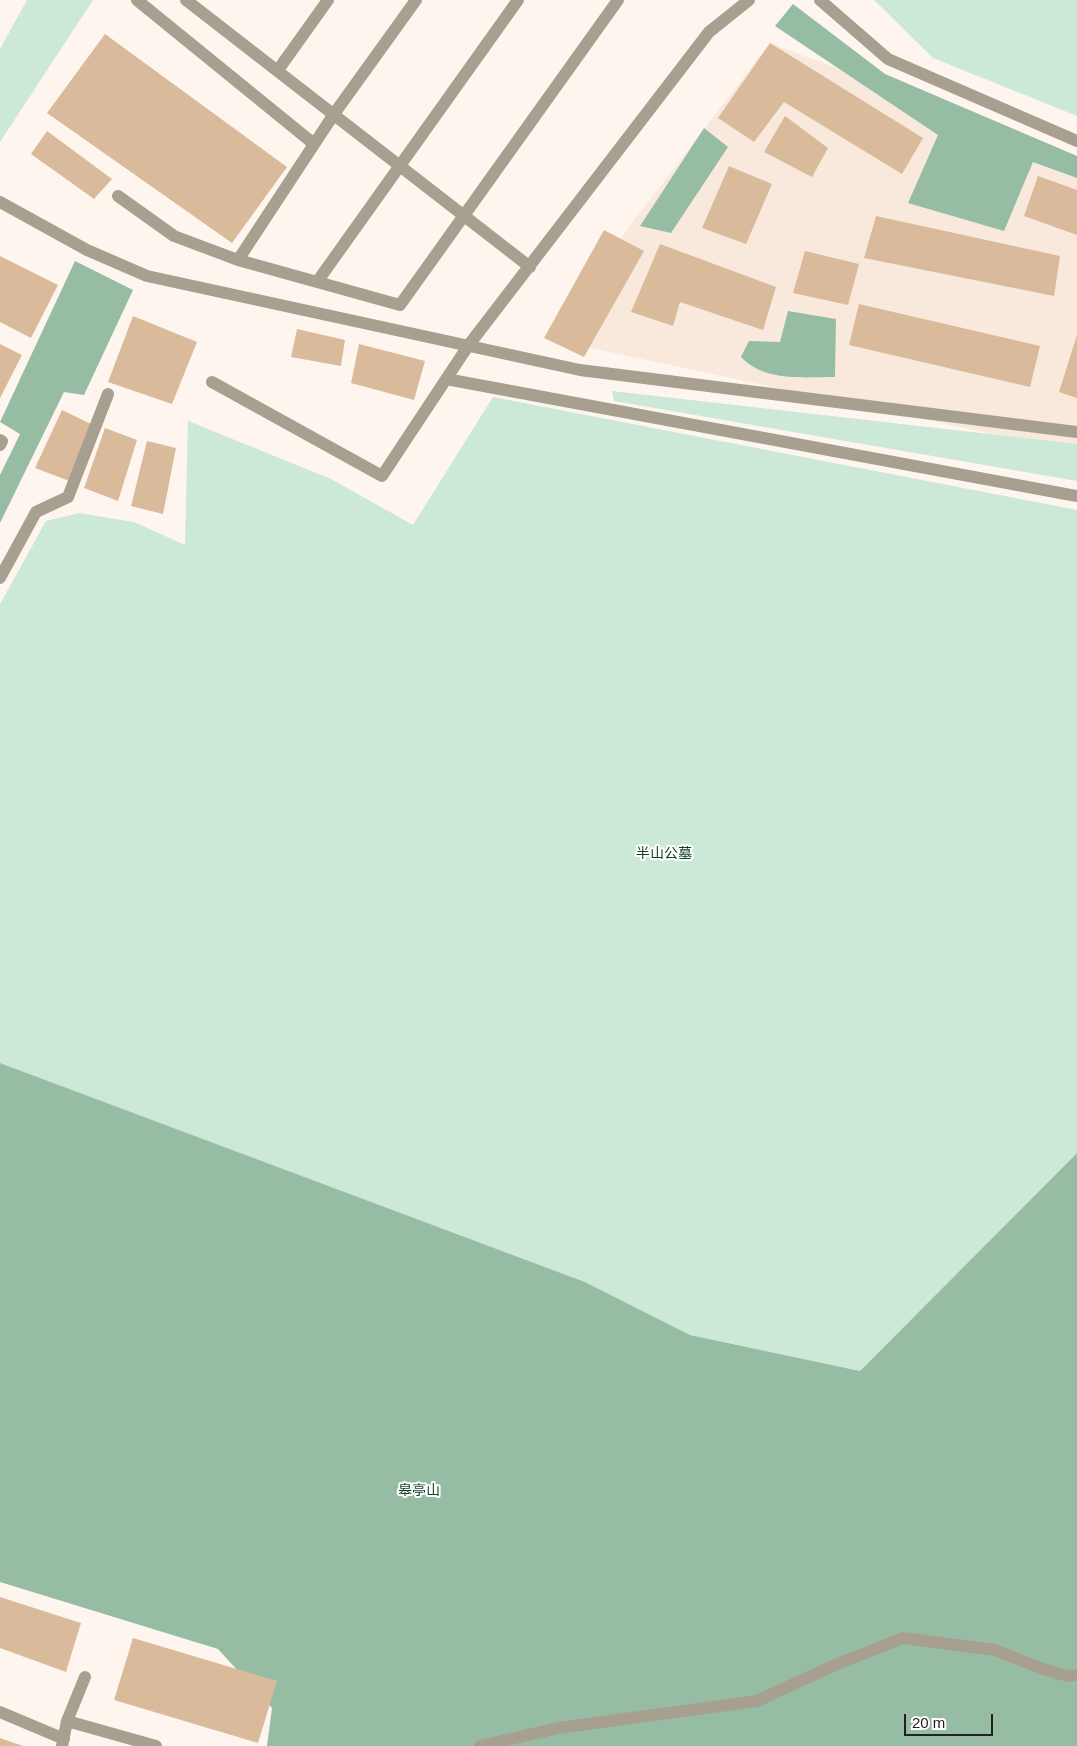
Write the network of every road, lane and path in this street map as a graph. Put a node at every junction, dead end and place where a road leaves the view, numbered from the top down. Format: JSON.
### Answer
{"nodes":[{"id":1,"x":137,"y":0,"type":"edge"},
{"id":2,"x":186,"y":0,"type":"edge"},
{"id":3,"x":328,"y":0,"type":"edge"},
{"id":4,"x":416,"y":0,"type":"edge"},
{"id":5,"x":518,"y":0,"type":"edge"},
{"id":6,"x":618,"y":0,"type":"edge"},
{"id":7,"x":749,"y":0,"type":"edge"},
{"id":8,"x":820,"y":0,"type":"edge"},
{"id":9,"x":278,"y":70,"type":"junction"},
{"id":10,"x":334,"y":114,"type":"junction"},
{"id":11,"x":1077,"y":141,"type":"edge"},
{"id":12,"x":314,"y":144,"type":"junction"},
{"id":13,"x":400,"y":166,"type":"junction"},
{"id":14,"x":118,"y":196,"type":"dead end"},
{"id":15,"x":0,"y":202,"type":"edge"},
{"id":16,"x":464,"y":215,"type":"junction"},
{"id":17,"x":238,"y":260,"type":"junction"},
{"id":18,"x":530,"y":267,"type":"junction"},
{"id":19,"x":317,"y":282,"type":"junction"},
{"id":20,"x":468,"y":346,"type":"junction"},
{"id":21,"x":446,"y":379,"type":"junction"},
{"id":22,"x":212,"y":382,"type":"dead end"},
{"id":23,"x":108,"y":394,"type":"dead end"},
{"id":24,"x":1077,"y":432,"type":"edge"},
{"id":25,"x":0,"y":440,"type":"edge"},
{"id":26,"x":0,"y":444,"type":"edge"},
{"id":27,"x":1077,"y":496,"type":"edge"},
{"id":28,"x":0,"y":578,"type":"edge"},
{"id":29,"x":1077,"y":1675,"type":"edge"},
{"id":30,"x":85,"y":1677,"type":"dead end"},
{"id":31,"x":0,"y":1712,"type":"edge"},
{"id":32,"x":67,"y":1722,"type":"junction"},
{"id":33,"x":63,"y":1743,"type":"edge"},
{"id":34,"x":156,"y":1746,"type":"edge"},
{"id":35,"x":480,"y":1746,"type":"edge"}],
"edges":[{"from":1,"to":12,"type":"street"},
{"from":2,"to":9,"type":"street"},
{"from":3,"to":9,"type":"street"},
{"from":4,"to":10,"type":"street"},
{"from":5,"to":13,"type":"street"},
{"from":6,"to":16,"type":"street"},
{"from":7,"to":18,"type":"street"},
{"from":8,"to":11,"type":"street"},
{"from":9,"to":10,"type":"street"},
{"from":10,"to":12,"type":"street"},
{"from":10,"to":13,"type":"street"},
{"from":12,"to":17,"type":"street"},
{"from":13,"to":16,"type":"street"},
{"from":13,"to":19,"type":"street"},
{"from":14,"to":17,"type":"street"},
{"from":15,"to":20,"type":"street"},
{"from":16,"to":18,"type":"street"},
{"from":16,"to":19,"type":"street"},
{"from":17,"to":19,"type":"street"},
{"from":18,"to":20,"type":"street"},
{"from":20,"to":21,"type":"street"},
{"from":20,"to":24,"type":"street"},
{"from":21,"to":22,"type":"street"},
{"from":21,"to":27,"type":"street"},
{"from":23,"to":28,"type":"street"},
{"from":25,"to":26,"type":"street"},
{"from":29,"to":35,"type":"street"},
{"from":30,"to":32,"type":"street"},
{"from":31,"to":33,"type":"street"},
{"from":32,"to":33,"type":"street"},
{"from":32,"to":34,"type":"street"}]}
